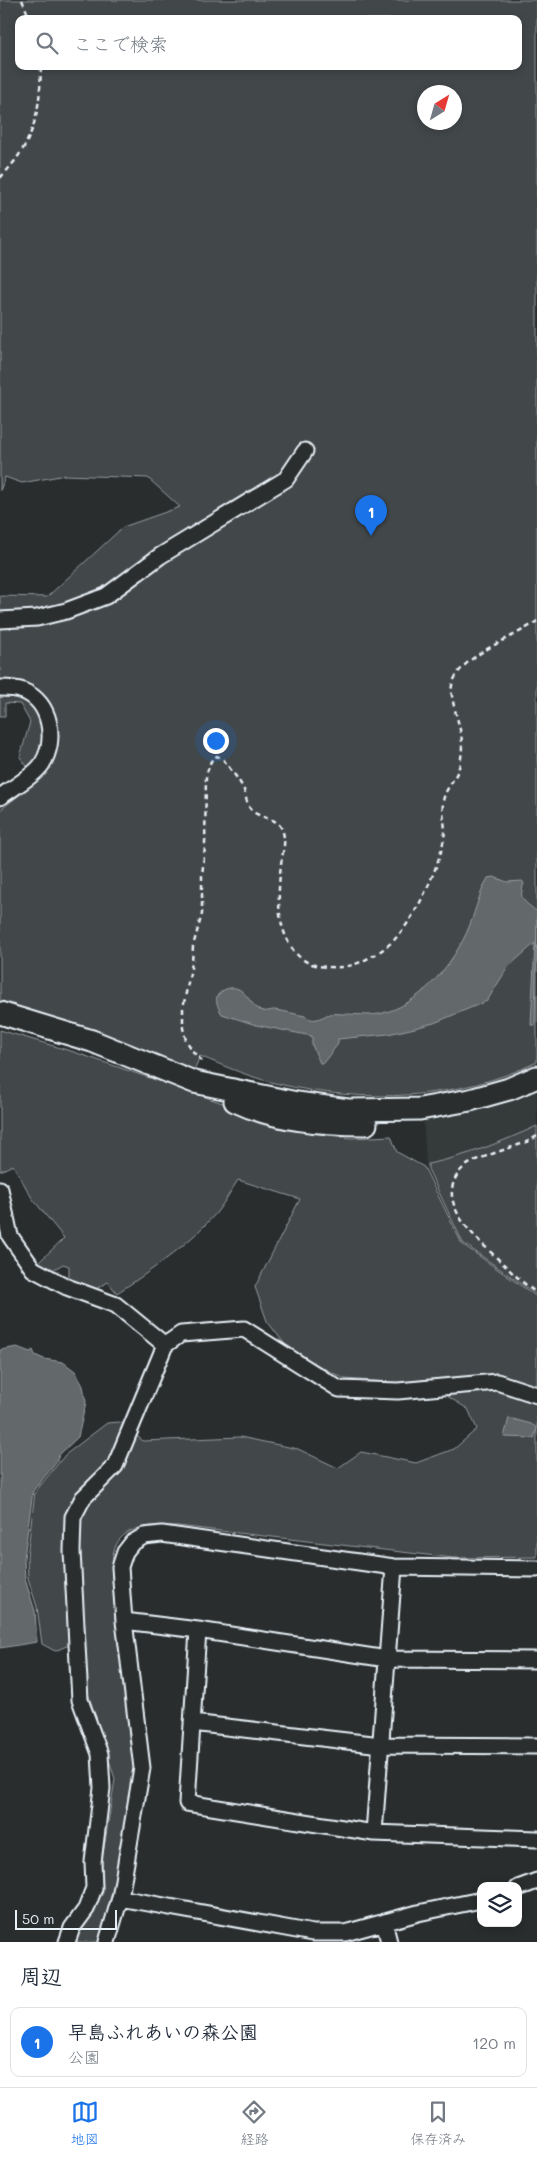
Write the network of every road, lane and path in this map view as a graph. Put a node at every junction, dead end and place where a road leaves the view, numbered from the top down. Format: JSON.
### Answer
{"nodes":[{"id":1,"x":22,"y":0,"type":"edge"},
{"id":2,"x":28,"y":15,"type":"edge"},
{"id":3,"x":40,"y":70,"type":"edge"},
{"id":4,"x":0,"y":178,"type":"edge"},
{"id":5,"x":305,"y":451,"type":"dead end"},
{"id":6,"x":0,"y":620,"type":"edge"},
{"id":7,"x":537,"y":621,"type":"edge"},
{"id":8,"x":0,"y":688,"type":"edge"},
{"id":9,"x":0,"y":797,"type":"edge"},
{"id":10,"x":0,"y":1013,"type":"edge"},
{"id":11,"x":202,"y":1060,"type":"dead end"},
{"id":12,"x":537,"y":1077,"type":"edge"},
{"id":13,"x":194,"y":1082,"type":"junction"},
{"id":14,"x":537,"y":1093,"type":"edge"},
{"id":15,"x":537,"y":1136,"type":"edge"},
{"id":16,"x":0,"y":1190,"type":"edge"},
{"id":17,"x":537,"y":1293,"type":"edge"},
{"id":18,"x":165,"y":1345,"type":"junction"},
{"id":19,"x":537,"y":1395,"type":"edge"},
{"id":20,"x":394,"y":1567,"type":"junction"},
{"id":21,"x":537,"y":1569,"type":"edge"},
{"id":22,"x":124,"y":1621,"type":"junction"},
{"id":23,"x":198,"y":1630,"type":"junction"},
{"id":24,"x":387,"y":1659,"type":"junction"},
{"id":25,"x":537,"y":1660,"type":"edge"},
{"id":26,"x":192,"y":1723,"type":"junction"},
{"id":27,"x":381,"y":1745,"type":"junction"},
{"id":28,"x":537,"y":1746,"type":"edge"},
{"id":29,"x":374,"y":1833,"type":"junction"},
{"id":30,"x":537,"y":1839,"type":"edge"},
{"id":31,"x":537,"y":1881,"type":"edge"},
{"id":32,"x":522,"y":1887,"type":"edge"},
{"id":33,"x":120,"y":1898,"type":"junction"},
{"id":34,"x":477,"y":1901,"type":"edge"},
{"id":35,"x":384,"y":1922,"type":"junction"},
{"id":36,"x":67,"y":1942,"type":"edge"},
{"id":37,"x":107,"y":1942,"type":"edge"},
{"id":38,"x":389,"y":1942,"type":"edge"}],
"edges":[{"from":1,"to":2,"type":"path"},
{"from":3,"to":4,"type":"path"},
{"from":5,"to":6,"type":"street"},
{"from":7,"to":11,"type":"path"},
{"from":8,"to":9,"type":"street"},
{"from":10,"to":13,"type":"street"},
{"from":12,"to":13,"type":"street"},
{"from":13,"to":14,"type":"street"},
{"from":15,"to":17,"type":"path"},
{"from":16,"to":18,"type":"street"},
{"from":18,"to":19,"type":"street"},
{"from":18,"to":36,"type":"street"},
{"from":20,"to":21,"type":"street"},
{"from":20,"to":22,"type":"street"},
{"from":20,"to":24,"type":"street"},
{"from":22,"to":23,"type":"street"},
{"from":22,"to":33,"type":"street"},
{"from":23,"to":24,"type":"street"},
{"from":23,"to":26,"type":"street"},
{"from":24,"to":25,"type":"street"},
{"from":24,"to":27,"type":"street"},
{"from":26,"to":27,"type":"street"},
{"from":26,"to":29,"type":"street"},
{"from":27,"to":28,"type":"street"},
{"from":27,"to":29,"type":"street"},
{"from":29,"to":30,"type":"street"},
{"from":31,"to":32,"type":"street"},
{"from":33,"to":35,"type":"street"},
{"from":33,"to":37,"type":"street"},
{"from":34,"to":35,"type":"street"},
{"from":35,"to":38,"type":"street"}]}
